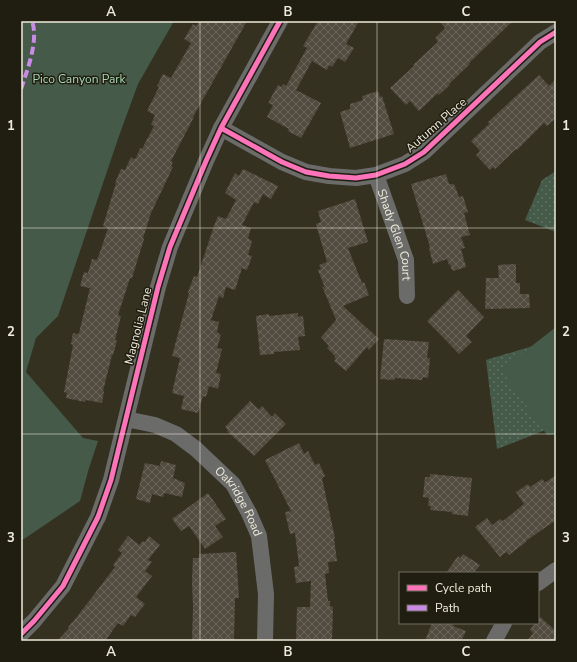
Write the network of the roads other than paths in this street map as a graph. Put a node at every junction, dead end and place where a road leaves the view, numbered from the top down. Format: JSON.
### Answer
{"nodes":[{"id":1,"x":280,"y":21,"type":"edge"},
{"id":2,"x":556,"y":32,"type":"edge"},
{"id":3,"x":221,"y":128,"type":"junction"},
{"id":4,"x":376,"y":175,"type":"junction"},
{"id":5,"x":407,"y":296,"type":"dead end"},
{"id":6,"x":126,"y":419,"type":"junction"},
{"id":7,"x":556,"y":570,"type":"edge"},
{"id":8,"x":539,"y":583,"type":"edge"},
{"id":9,"x":503,"y":624,"type":"edge"},
{"id":10,"x":21,"y":634,"type":"edge"},
{"id":11,"x":265,"y":641,"type":"edge"},
{"id":12,"x":494,"y":641,"type":"edge"}],
"edges":[{"from":1,"to":3,"type":"street","name":"Magnolia Lane"},
{"from":2,"to":4,"type":"street","name":"Autumn Place"},
{"from":3,"to":4,"type":"street","name":"Autumn Place"},
{"from":3,"to":6,"type":"street","name":"Magnolia Lane"},
{"from":4,"to":5,"type":"street","name":"Shady Glen Court"},
{"from":6,"to":10,"type":"street","name":"Magnolia Lane"},
{"from":6,"to":11,"type":"street","name":"Oakridge Road"},
{"from":7,"to":8,"type":"street"},
{"from":9,"to":12,"type":"street"}]}
